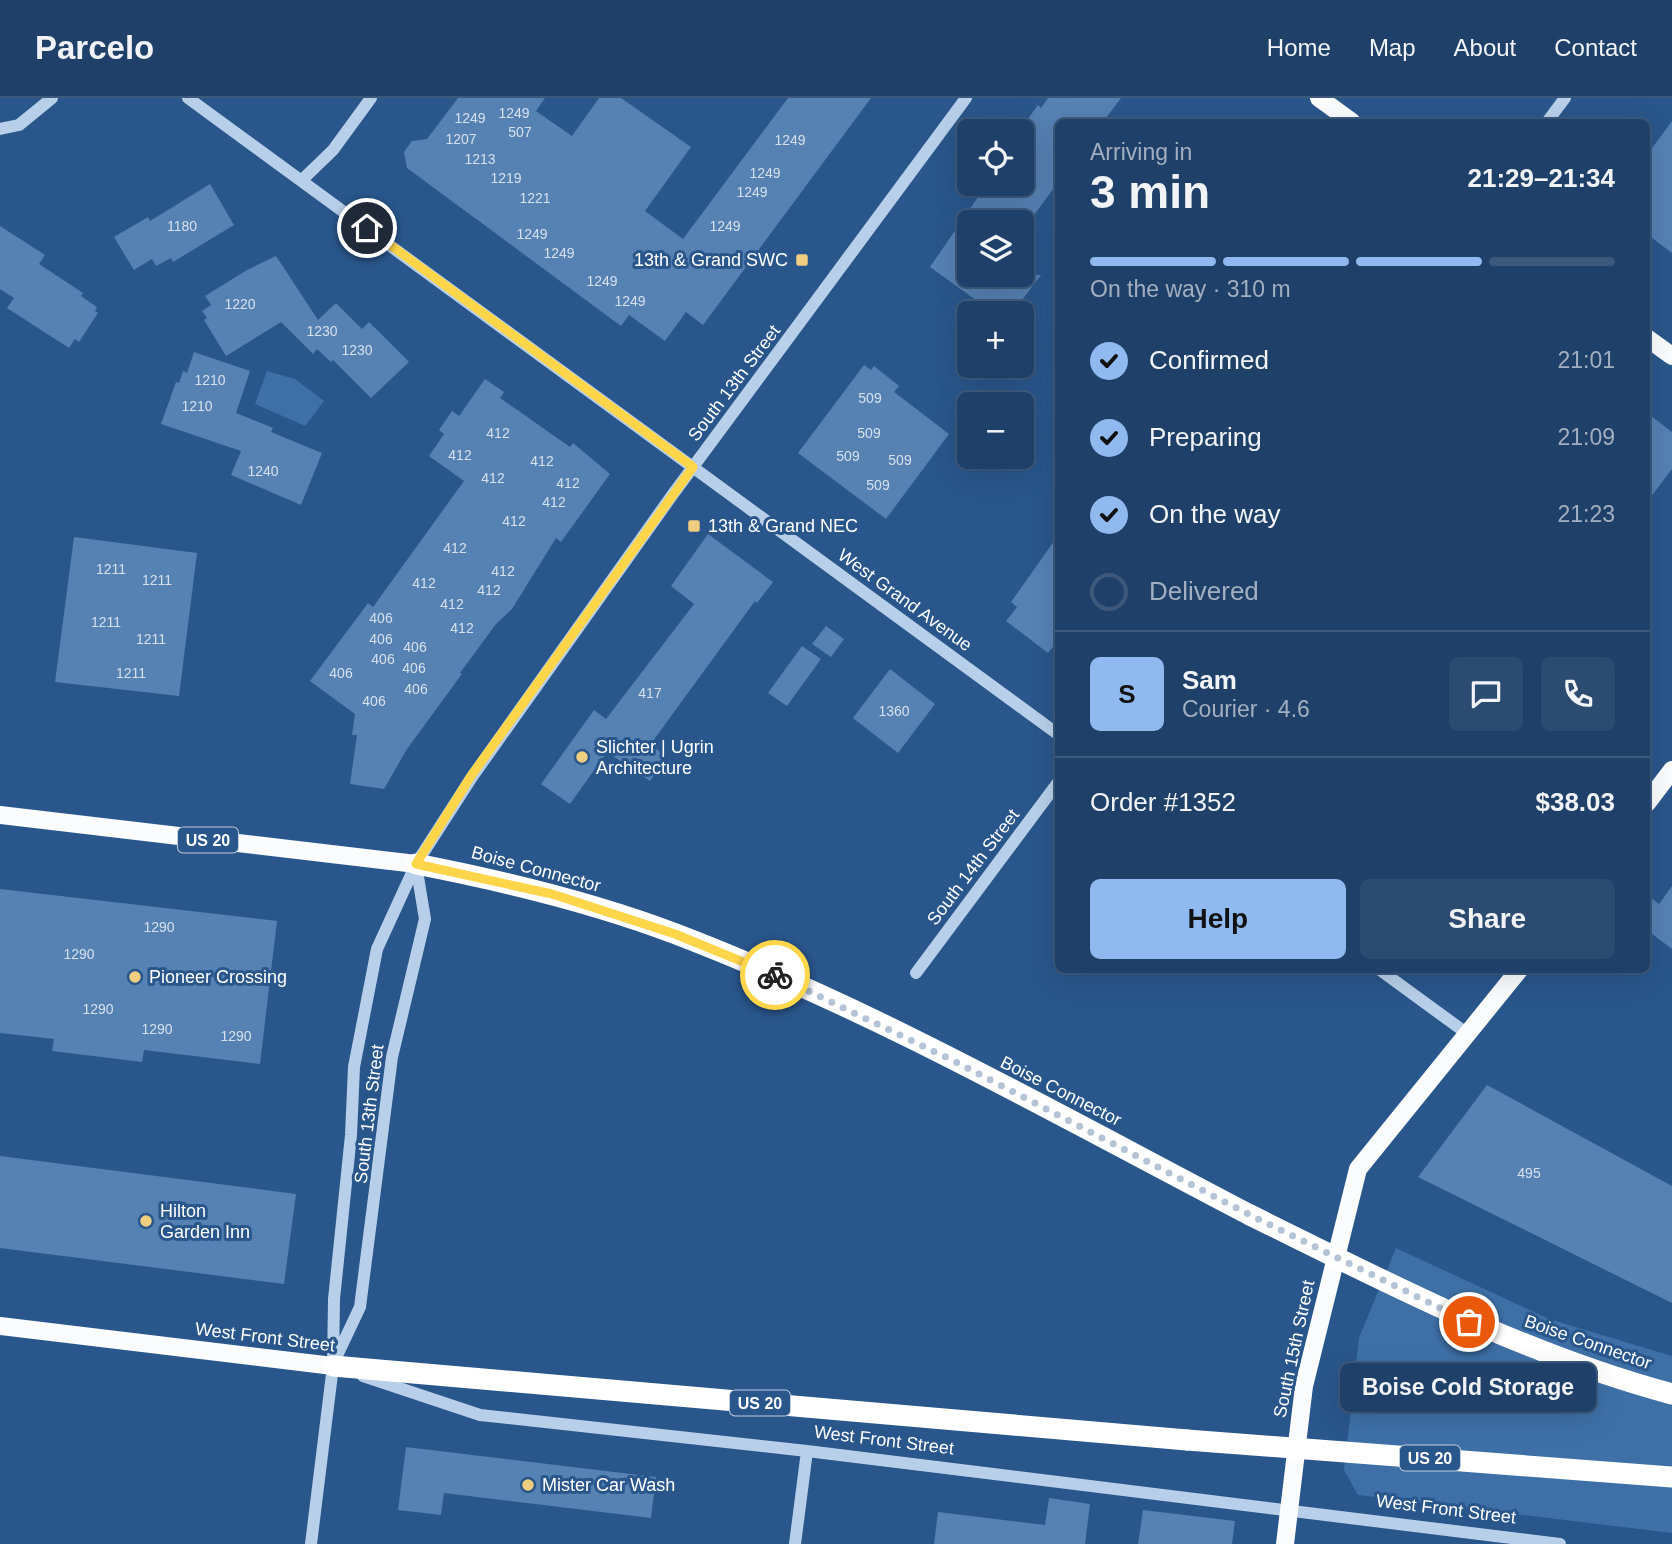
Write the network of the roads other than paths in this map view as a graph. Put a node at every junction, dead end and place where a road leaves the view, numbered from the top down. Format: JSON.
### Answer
{"nodes":[{"id":1,"x":52,"y":98,"type":"edge"},
{"id":2,"x":188,"y":98,"type":"edge"},
{"id":3,"x":371,"y":98,"type":"edge"},
{"id":4,"x":966,"y":98,"type":"edge"},
{"id":5,"x":1319,"y":98,"type":"edge"},
{"id":6,"x":1565,"y":98,"type":"edge"},
{"id":7,"x":1348,"y":119,"type":"edge"},
{"id":8,"x":1549,"y":119,"type":"edge"},
{"id":9,"x":0,"y":129,"type":"edge"},
{"id":10,"x":302,"y":180,"type":"junction"},
{"id":11,"x":1650,"y":340,"type":"edge"},
{"id":12,"x":1672,"y":356,"type":"edge"},
{"id":13,"x":693,"y":467,"type":"junction"},
{"id":14,"x":1055,"y":731,"type":"edge"},
{"id":15,"x":1672,"y":770,"type":"edge"},
{"id":16,"x":1055,"y":786,"type":"edge"},
{"id":17,"x":1650,"y":799,"type":"edge"},
{"id":18,"x":0,"y":815,"type":"edge"},
{"id":19,"x":416,"y":864,"type":"junction"},
{"id":20,"x":916,"y":973,"type":"dead end"},
{"id":21,"x":1384,"y":973,"type":"edge"},
{"id":22,"x":1517,"y":973,"type":"edge"},
{"id":23,"x":1469,"y":1035,"type":"junction"},
{"id":24,"x":0,"y":1326,"type":"edge"},
{"id":25,"x":332,"y":1366,"type":"junction"},
{"id":26,"x":1672,"y":1394,"type":"edge"},
{"id":27,"x":807,"y":1451,"type":"junction"},
{"id":28,"x":1672,"y":1477,"type":"edge"},
{"id":29,"x":1289,"y":1513,"type":"junction"},
{"id":30,"x":311,"y":1544,"type":"edge"},
{"id":31,"x":795,"y":1544,"type":"edge"},
{"id":32,"x":1285,"y":1544,"type":"edge"},
{"id":33,"x":1560,"y":1544,"type":"edge"}],
"edges":[{"from":1,"to":9,"type":"street"},
{"from":2,"to":10,"type":"street","name":"West Grand Avenue"},
{"from":3,"to":10,"type":"street"},
{"from":4,"to":13,"type":"street","name":"South 13th Street"},
{"from":5,"to":7,"type":"main road"},
{"from":6,"to":8,"type":"street"},
{"from":10,"to":13,"type":"street","name":"West Grand Avenue"},
{"from":11,"to":12,"type":"main road"},
{"from":13,"to":14,"type":"street","name":"West Grand Avenue"},
{"from":13,"to":19,"type":"street","name":"South 13th Street"},
{"from":15,"to":17,"type":"main road"},
{"from":16,"to":20,"type":"street","name":"South 14th Street"},
{"from":18,"to":19,"type":"main road","number":"US 20"},
{"from":19,"to":25,"type":"street","name":"South 13th Street"},
{"from":19,"to":25,"type":"street","name":"South 13th Street"},
{"from":19,"to":26,"type":"highway","name":"Boise Connector","number":"US 20","bridge":true},
{"from":21,"to":23,"type":"street"},
{"from":22,"to":23,"type":"main road","name":"South 15th Street"},
{"from":23,"to":29,"type":"main road","name":"South 15th Street"},
{"from":24,"to":25,"type":"main road","name":"West Front Street","number":"US 20"},
{"from":25,"to":27,"type":"street","name":"West Front Street"},
{"from":25,"to":28,"type":"highway","number":"US 20","bridge":true},
{"from":25,"to":30,"type":"street","name":"South 13th Street"},
{"from":27,"to":29,"type":"street","name":"West Front Street"},
{"from":27,"to":31,"type":"street"},
{"from":29,"to":32,"type":"main road","name":"South 15th Street"},
{"from":29,"to":33,"type":"street","name":"West Front Street"}]}
